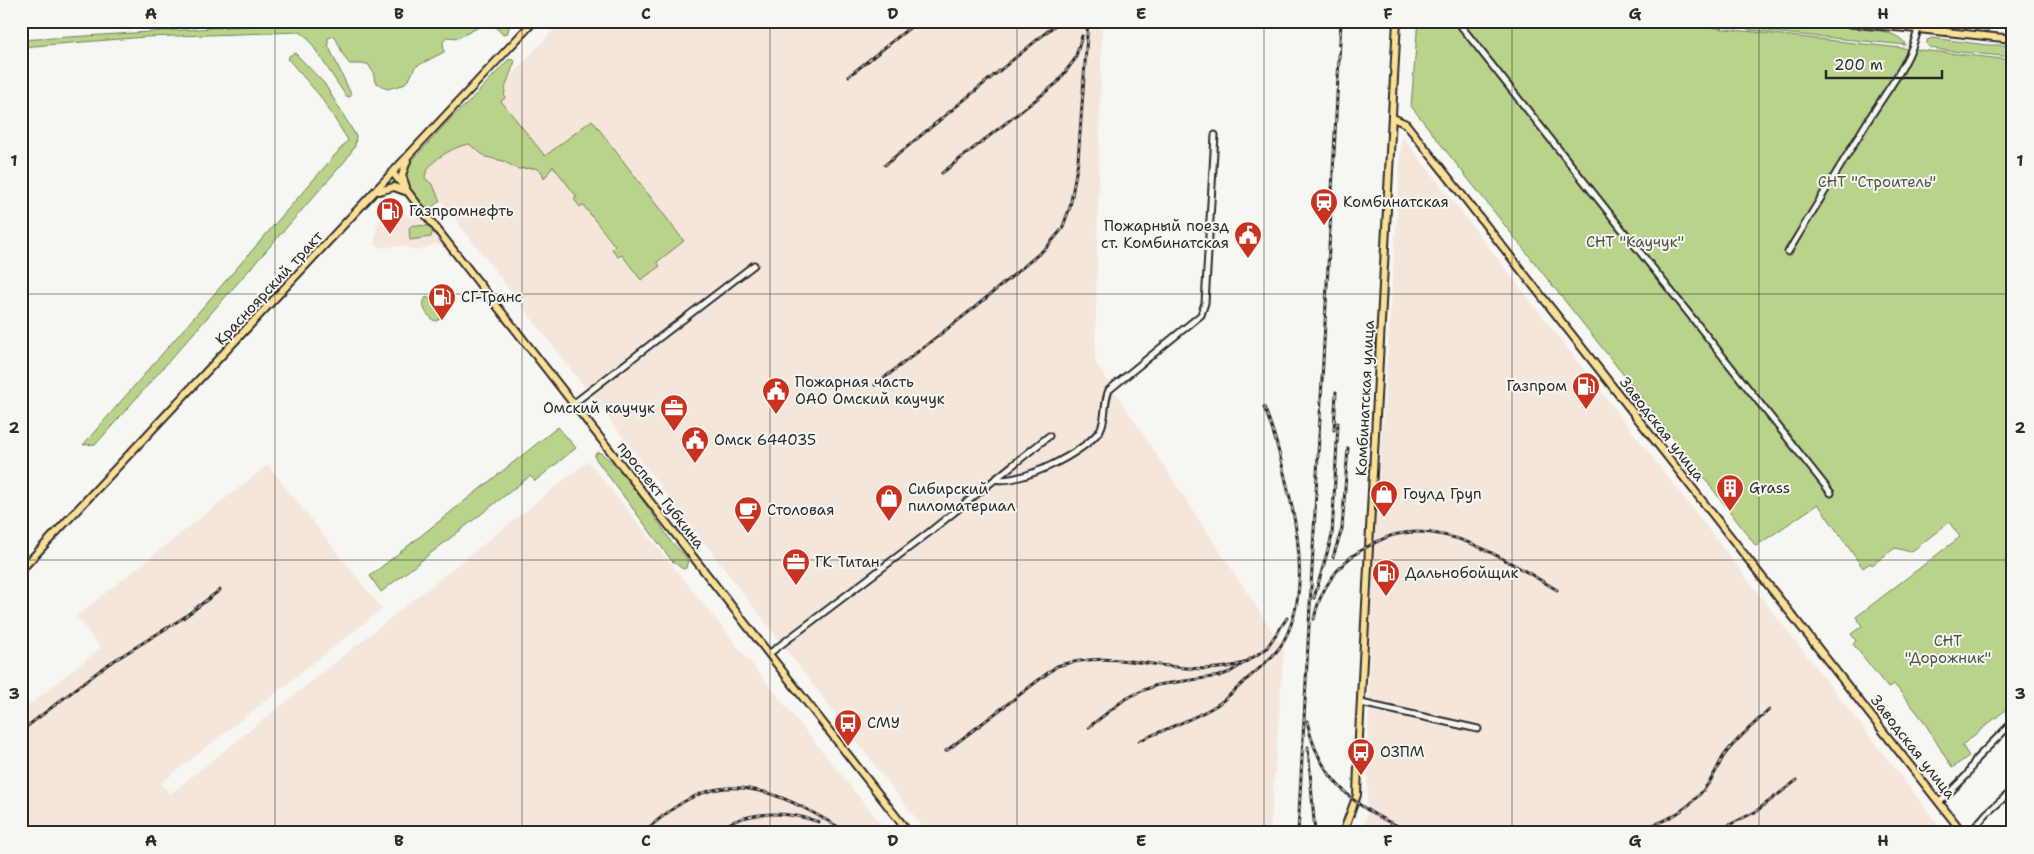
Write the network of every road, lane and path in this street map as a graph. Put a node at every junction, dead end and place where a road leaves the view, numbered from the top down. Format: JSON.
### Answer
{"nodes":[{"id":1,"x":534,"y":21,"type":"edge"},
{"id":2,"x":1397,"y":21,"type":"edge"},
{"id":3,"x":1457,"y":21,"type":"edge"},
{"id":4,"x":1821,"y":21,"type":"edge"},
{"id":5,"x":1949,"y":21,"type":"edge"},
{"id":6,"x":1837,"y":22,"type":"edge"},
{"id":7,"x":1918,"y":29,"type":"junction"},
{"id":8,"x":1943,"y":31,"type":"junction"},
{"id":9,"x":2013,"y":39,"type":"edge"},
{"id":10,"x":1392,"y":118,"type":"junction"},
{"id":11,"x":1215,"y":135,"type":"dead end"},
{"id":12,"x":409,"y":156,"type":"junction"},
{"id":13,"x":393,"y":173,"type":"junction"},
{"id":14,"x":374,"y":194,"type":"junction"},
{"id":15,"x":410,"y":195,"type":"junction"},
{"id":16,"x":1788,"y":252,"type":"dead end"},
{"id":17,"x":754,"y":265,"type":"dead end"},
{"id":18,"x":574,"y":404,"type":"junction"},
{"id":19,"x":1049,"y":436,"type":"dead end"},
{"id":20,"x":995,"y":479,"type":"junction"},
{"id":21,"x":1831,"y":493,"type":"dead end"},
{"id":22,"x":21,"y":570,"type":"edge"},
{"id":23,"x":770,"y":653,"type":"junction"},
{"id":24,"x":1361,"y":703,"type":"junction"},
{"id":25,"x":2013,"y":722,"type":"edge"},
{"id":26,"x":1478,"y":729,"type":"dead end"},
{"id":27,"x":2013,"y":790,"type":"edge"},
{"id":28,"x":1940,"y":802,"type":"junction"},
{"id":29,"x":910,"y":833,"type":"edge"},
{"id":30,"x":1344,"y":833,"type":"edge"},
{"id":31,"x":1963,"y":833,"type":"edge"},
{"id":32,"x":1970,"y":833,"type":"edge"}],
"edges":[{"from":1,"to":12,"type":"main road","name":"Красноярский тракт"},
{"from":2,"to":10,"type":"main road","name":"Комбинатская улица"},
{"from":3,"to":21,"type":"street"},
{"from":4,"to":6,"type":"main road"},
{"from":5,"to":8,"type":"street"},
{"from":6,"to":7,"type":"main road"},
{"from":7,"to":8,"type":"main road"},
{"from":7,"to":16,"type":"street"},
{"from":8,"to":9,"type":"main road"},
{"from":10,"to":24,"type":"main road","name":"Комбинатская улица"},
{"from":10,"to":28,"type":"main road","name":"Заводская улица"},
{"from":11,"to":20,"type":"street"},
{"from":12,"to":13,"type":"main road","name":"Красноярский тракт"},
{"from":12,"to":15,"type":"main road"},
{"from":13,"to":14,"type":"main road","name":"Красноярский тракт"},
{"from":13,"to":15,"type":"main road","name":"проспект Губкина"},
{"from":14,"to":15,"type":"main road"},
{"from":14,"to":22,"type":"main road","name":"Красноярский тракт"},
{"from":15,"to":18,"type":"main road","name":"проспект Губкина"},
{"from":17,"to":18,"type":"street"},
{"from":18,"to":23,"type":"main road","name":"проспект Губкина"},
{"from":19,"to":20,"type":"street"},
{"from":20,"to":23,"type":"street"},
{"from":23,"to":29,"type":"main road","name":"проспект Губкина"},
{"from":24,"to":26,"type":"street"},
{"from":24,"to":30,"type":"main road","name":"Комбинатская улица"},
{"from":25,"to":28,"type":"street"},
{"from":27,"to":32,"type":"street"},
{"from":28,"to":31,"type":"main road","name":"Заводская улица"}]}
